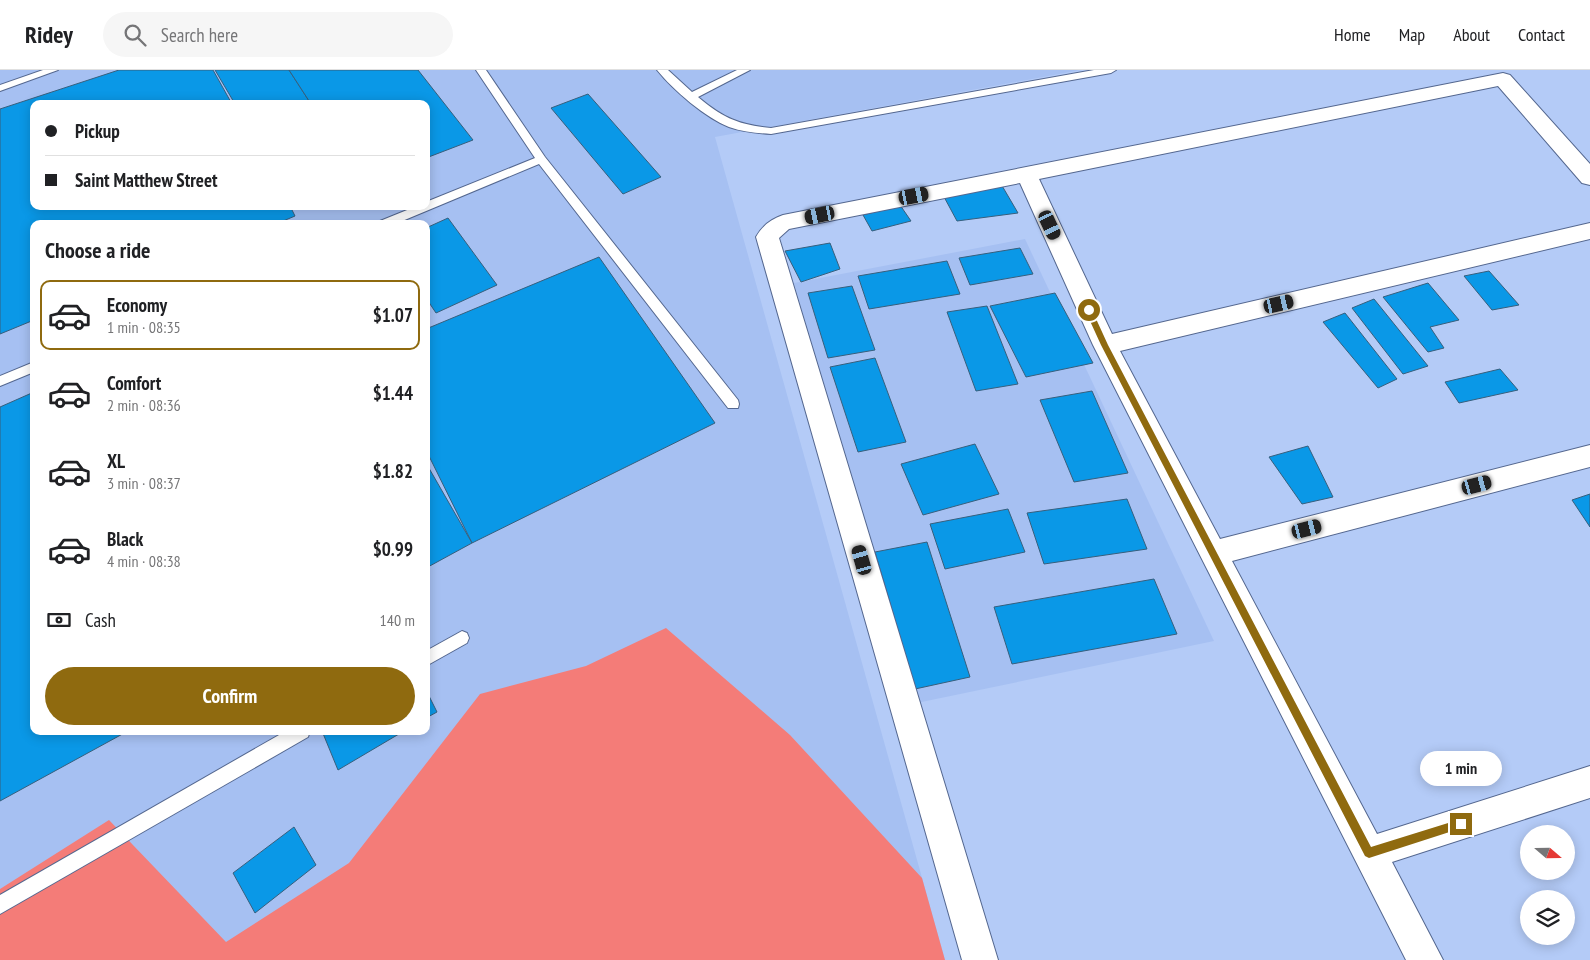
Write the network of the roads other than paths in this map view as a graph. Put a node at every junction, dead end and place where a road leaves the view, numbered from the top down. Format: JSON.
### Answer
{"nodes":[{"id":1,"x":54,"y":70,"type":"edge"},
{"id":2,"x":481,"y":70,"type":"edge"},
{"id":3,"x":662,"y":70,"type":"edge"},
{"id":4,"x":746,"y":70,"type":"edge"},
{"id":5,"x":1110,"y":70,"type":"edge"},
{"id":6,"x":0,"y":88,"type":"edge"},
{"id":7,"x":691,"y":96,"type":"junction"},
{"id":8,"x":541,"y":159,"type":"junction"},
{"id":9,"x":1026,"y":173,"type":"junction"},
{"id":10,"x":1590,"y":178,"type":"edge"},
{"id":11,"x":430,"y":205,"type":"edge"},
{"id":12,"x":418,"y":210,"type":"edge"},
{"id":13,"x":394,"y":220,"type":"edge"},
{"id":14,"x":1590,"y":231,"type":"edge"},
{"id":15,"x":1105,"y":345,"type":"junction"},
{"id":16,"x":30,"y":369,"type":"edge"},
{"id":17,"x":0,"y":381,"type":"edge"},
{"id":18,"x":734,"y":404,"type":"dead end"},
{"id":19,"x":1590,"y":456,"type":"edge"},
{"id":20,"x":1213,"y":553,"type":"junction"},
{"id":21,"x":462,"y":638,"type":"dead end"},
{"id":22,"x":430,"y":657,"type":"edge"},
{"id":23,"x":295,"y":735,"type":"edge"},
{"id":24,"x":1590,"y":782,"type":"edge"},
{"id":25,"x":1369,"y":853,"type":"junction"},
{"id":26,"x":0,"y":905,"type":"edge"},
{"id":27,"x":980,"y":960,"type":"edge"},
{"id":28,"x":1425,"y":960,"type":"edge"}],
"edges":[{"from":1,"to":6,"type":"lane"},
{"from":2,"to":8,"type":"lane"},
{"from":3,"to":7,"type":"lane"},
{"from":4,"to":7,"type":"lane"},
{"from":5,"to":7,"type":"lane"},
{"from":8,"to":11,"type":"lane"},
{"from":8,"to":18,"type":"lane"},
{"from":9,"to":10,"type":"street"},
{"from":9,"to":15,"type":"street"},
{"from":9,"to":27,"type":"street"},
{"from":12,"to":13,"type":"lane"},
{"from":14,"to":15,"type":"street"},
{"from":15,"to":20,"type":"street"},
{"from":16,"to":17,"type":"lane"},
{"from":19,"to":20,"type":"street"},
{"from":20,"to":25,"type":"street"},
{"from":21,"to":22,"type":"lane"},
{"from":23,"to":26,"type":"lane"},
{"from":24,"to":25,"type":"street"},
{"from":25,"to":28,"type":"street"}]}
